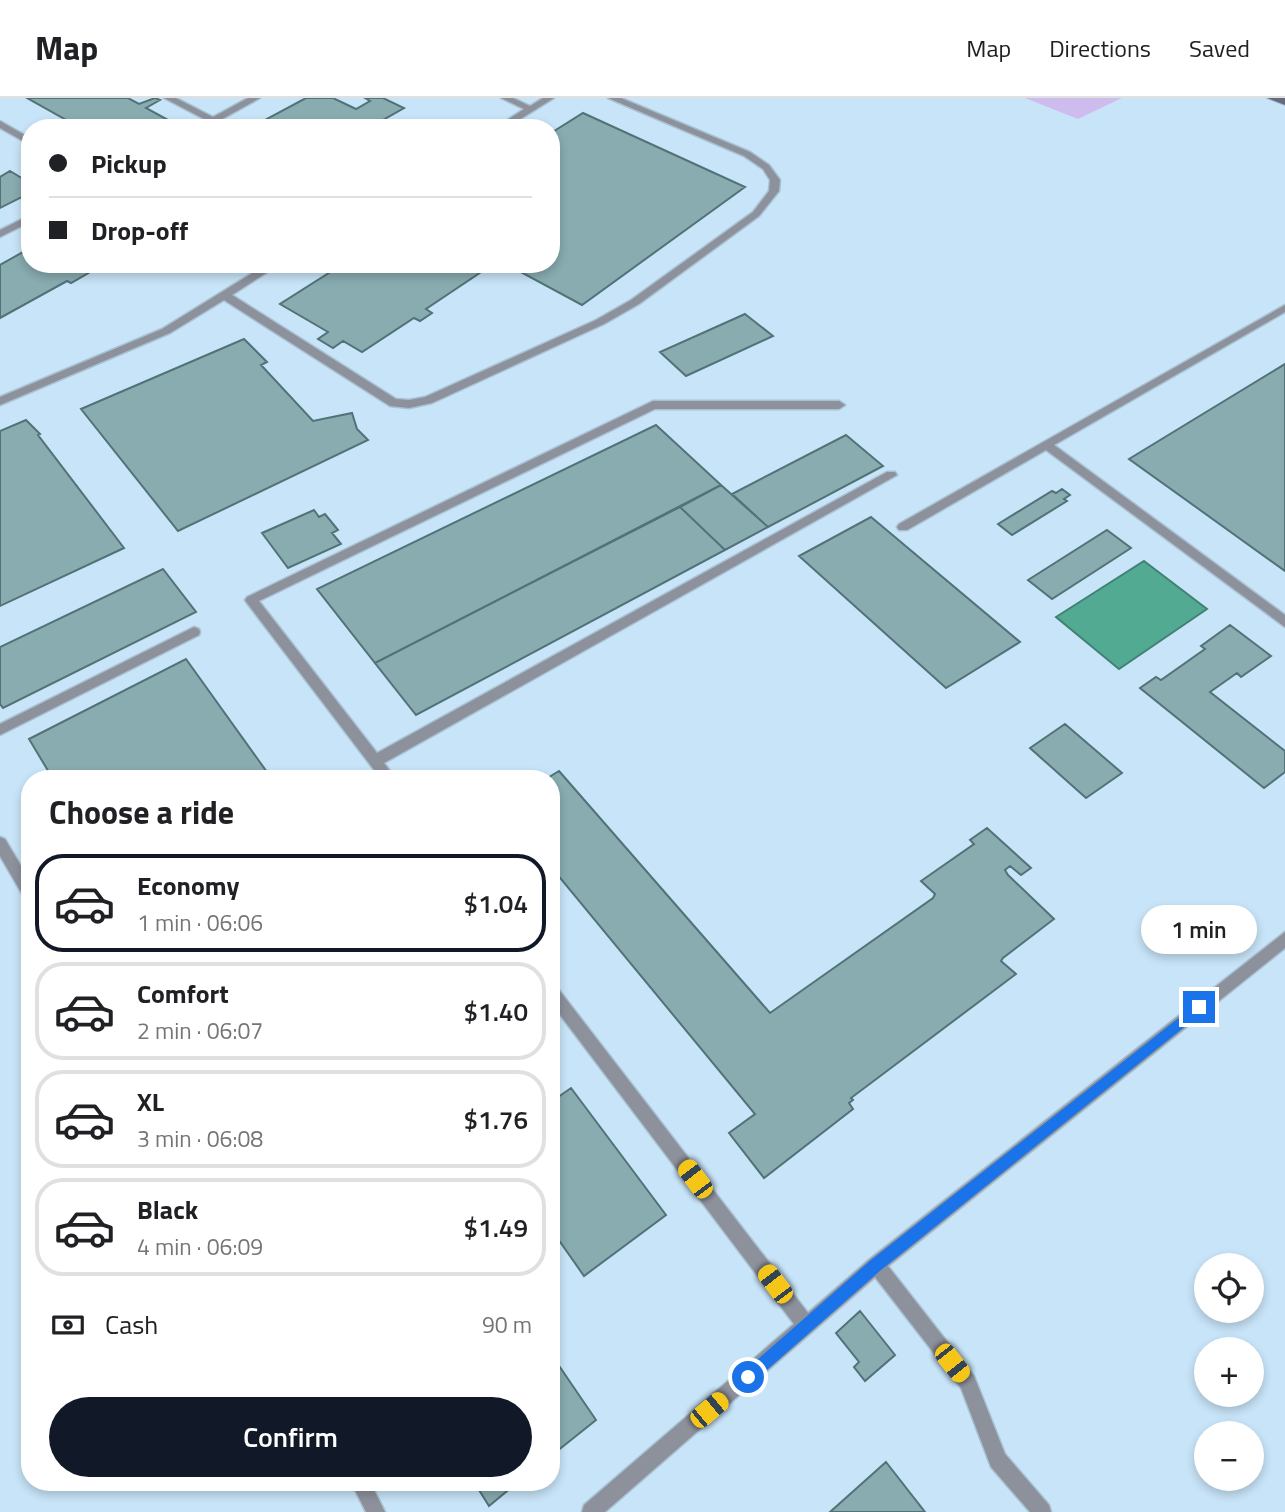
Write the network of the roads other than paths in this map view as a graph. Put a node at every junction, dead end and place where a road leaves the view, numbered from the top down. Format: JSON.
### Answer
{"nodes":[{"id":1,"x":169,"y":98,"type":"edge"},
{"id":2,"x":255,"y":98,"type":"edge"},
{"id":3,"x":506,"y":98,"type":"edge"},
{"id":4,"x":549,"y":98,"type":"edge"},
{"id":5,"x":613,"y":98,"type":"edge"},
{"id":6,"x":1273,"y":98,"type":"edge"},
{"id":7,"x":1285,"y":102,"type":"edge"},
{"id":8,"x":530,"y":109,"type":"junction"},
{"id":9,"x":211,"y":119,"type":"edge"},
{"id":10,"x":215,"y":119,"type":"edge"},
{"id":11,"x":514,"y":119,"type":"edge"},
{"id":12,"x":0,"y":124,"type":"edge"},
{"id":13,"x":21,"y":137,"type":"edge"},
{"id":14,"x":21,"y":223,"type":"edge"},
{"id":15,"x":0,"y":234,"type":"edge"},
{"id":16,"x":260,"y":273,"type":"edge"},
{"id":17,"x":223,"y":295,"type":"junction"},
{"id":18,"x":1285,"y":308,"type":"edge"},
{"id":19,"x":0,"y":401,"type":"edge"},
{"id":20,"x":839,"y":405,"type":"dead end"},
{"id":21,"x":1046,"y":445,"type":"junction"},
{"id":22,"x":891,"y":475,"type":"dead end"},
{"id":23,"x":903,"y":527,"type":"dead end"},
{"id":24,"x":1285,"y":622,"type":"edge"},
{"id":25,"x":194,"y":632,"type":"dead end"},
{"id":26,"x":0,"y":730,"type":"edge"},
{"id":27,"x":375,"y":761,"type":"junction"},
{"id":28,"x":382,"y":770,"type":"edge"},
{"id":29,"x":0,"y":843,"type":"edge"},
{"id":30,"x":21,"y":879,"type":"edge"},
{"id":31,"x":1285,"y":939,"type":"edge"},
{"id":32,"x":560,"y":1003,"type":"edge"},
{"id":33,"x":876,"y":1265,"type":"junction"},
{"id":34,"x":807,"y":1326,"type":"junction"},
{"id":35,"x":364,"y":1491,"type":"edge"},
{"id":36,"x":376,"y":1512,"type":"edge"},
{"id":37,"x":591,"y":1512,"type":"edge"},
{"id":38,"x":1042,"y":1512,"type":"edge"}],
"edges":[{"from":1,"to":9,"type":"lane"},
{"from":2,"to":10,"type":"lane"},
{"from":3,"to":8,"type":"lane"},
{"from":4,"to":8,"type":"lane"},
{"from":5,"to":17,"type":"lane"},
{"from":6,"to":7,"type":"street"},
{"from":8,"to":11,"type":"lane"},
{"from":12,"to":13,"type":"lane"},
{"from":14,"to":15,"type":"lane"},
{"from":16,"to":17,"type":"lane"},
{"from":17,"to":19,"type":"lane"},
{"from":18,"to":21,"type":"lane"},
{"from":20,"to":27,"type":"lane"},
{"from":21,"to":23,"type":"lane"},
{"from":21,"to":24,"type":"lane"},
{"from":22,"to":27,"type":"lane"},
{"from":25,"to":26,"type":"lane"},
{"from":27,"to":28,"type":"lane"},
{"from":29,"to":30,"type":"lane"},
{"from":31,"to":33,"type":"lane"},
{"from":32,"to":34,"type":"lane"},
{"from":33,"to":34,"type":"lane"},
{"from":33,"to":38,"type":"lane"},
{"from":34,"to":37,"type":"lane"},
{"from":35,"to":36,"type":"lane"}]}
